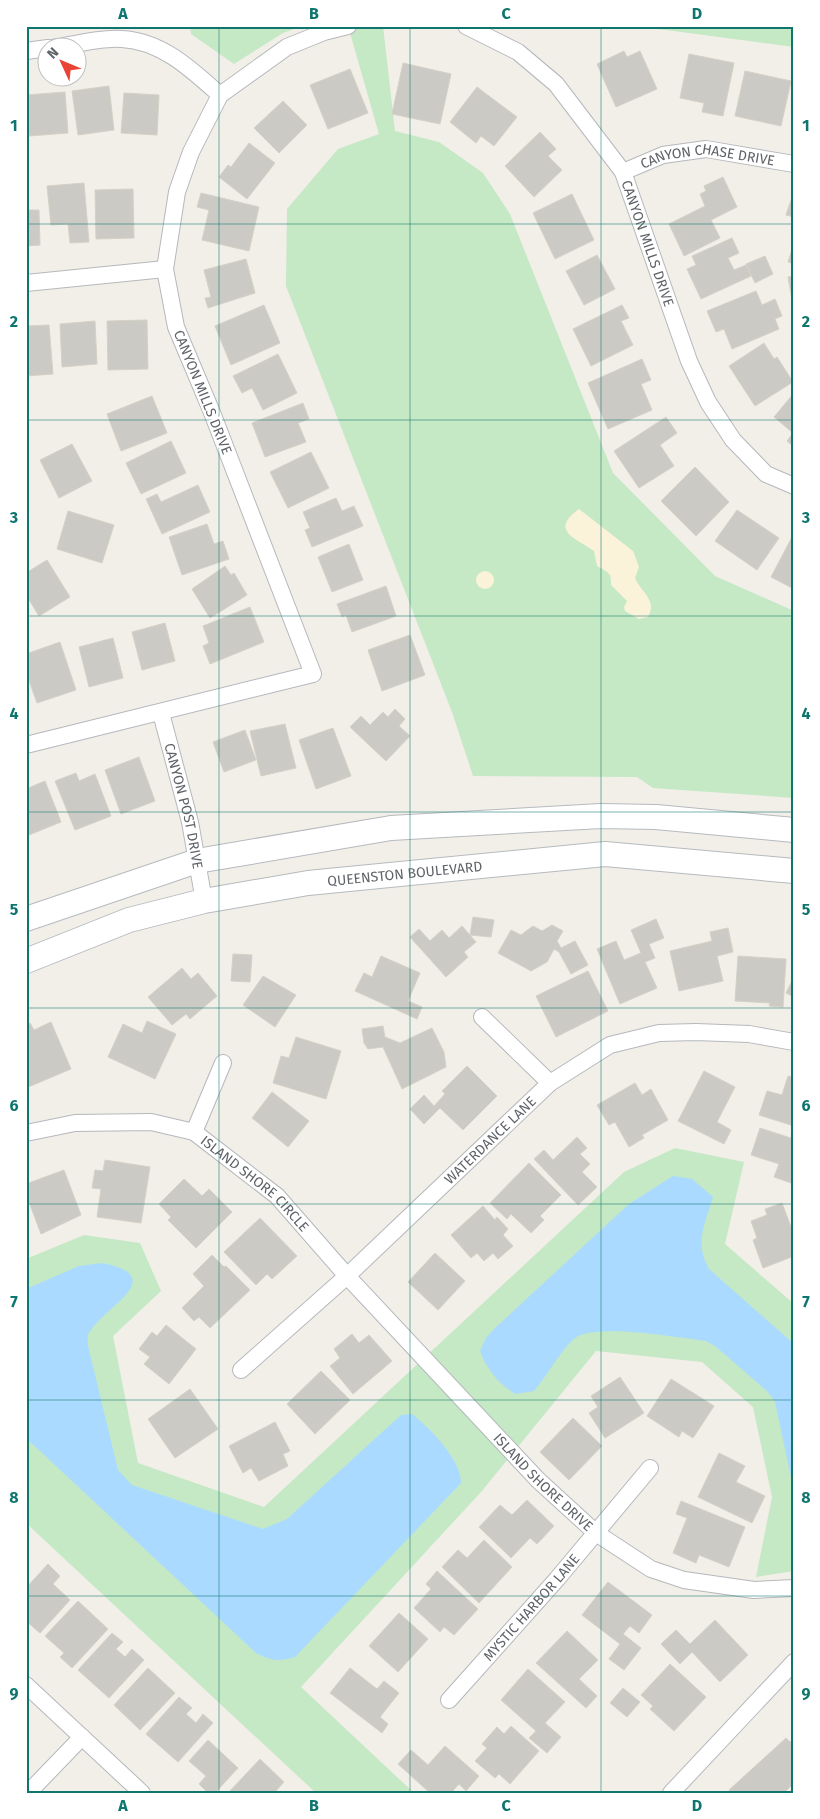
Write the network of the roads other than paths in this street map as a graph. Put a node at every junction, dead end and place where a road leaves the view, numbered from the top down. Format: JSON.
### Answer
{"nodes":[{"id":1,"x":348,"y":26,"type":"edge"},
{"id":2,"x":466,"y":26,"type":"edge"},
{"id":3,"x":88,"y":43,"type":"edge"},
{"id":4,"x":220,"y":95,"type":"junction"},
{"id":5,"x":794,"y":164,"type":"edge"},
{"id":6,"x":623,"y":172,"type":"junction"},
{"id":7,"x":165,"y":269,"type":"junction"},
{"id":8,"x":26,"y":284,"type":"edge"},
{"id":9,"x":794,"y":486,"type":"edge"},
{"id":10,"x":161,"y":713,"type":"junction"},
{"id":11,"x":26,"y":745,"type":"edge"},
{"id":12,"x":601,"y":816,"type":"junction"},
{"id":13,"x":794,"y":830,"type":"edge"},
{"id":14,"x":605,"y":854,"type":"junction"},
{"id":15,"x":197,"y":861,"type":"junction"},
{"id":16,"x":794,"y":871,"type":"edge"},
{"id":17,"x":204,"y":901,"type":"junction"},
{"id":18,"x":26,"y":918,"type":"edge"},
{"id":19,"x":26,"y":961,"type":"edge"},
{"id":20,"x":482,"y":1017,"type":"dead end"},
{"id":21,"x":794,"y":1042,"type":"edge"},
{"id":22,"x":223,"y":1063,"type":"dead end"},
{"id":23,"x":550,"y":1083,"type":"junction"},
{"id":24,"x":194,"y":1132,"type":"junction"},
{"id":25,"x":26,"y":1133,"type":"edge"},
{"id":26,"x":347,"y":1276,"type":"junction"},
{"id":27,"x":241,"y":1370,"type":"dead end"},
{"id":28,"x":650,"y":1468,"type":"dead end"},
{"id":29,"x":596,"y":1533,"type":"junction"},
{"id":30,"x":794,"y":1588,"type":"edge"},
{"id":31,"x":794,"y":1662,"type":"edge"},
{"id":32,"x":26,"y":1685,"type":"edge"},
{"id":33,"x":449,"y":1700,"type":"dead end"},
{"id":34,"x":82,"y":1737,"type":"junction"},
{"id":35,"x":28,"y":1793,"type":"edge"},
{"id":36,"x":142,"y":1793,"type":"edge"},
{"id":37,"x":671,"y":1793,"type":"edge"}],
"edges":[{"from":1,"to":4,"type":"street","name":"CANYON MILLS DRIVE"},
{"from":2,"to":6,"type":"street","name":"CANYON MILLS DRIVE"},
{"from":3,"to":4,"type":"street"},
{"from":4,"to":7,"type":"street","name":"CANYON MILLS DRIVE"},
{"from":5,"to":6,"type":"street","name":"CANYON CHASE DRIVE"},
{"from":6,"to":9,"type":"street","name":"CANYON MILLS DRIVE"},
{"from":7,"to":8,"type":"street"},
{"from":7,"to":10,"type":"street","name":"CANYON MILLS DRIVE"},
{"from":10,"to":11,"type":"street"},
{"from":10,"to":15,"type":"street","name":"CANYON POST DRIVE"},
{"from":12,"to":13,"type":"main road"},
{"from":12,"to":14,"type":"main road"},
{"from":12,"to":15,"type":"main road"},
{"from":14,"to":16,"type":"main road","name":"QUEENSTON BOULEVARD"},
{"from":14,"to":17,"type":"main road","name":"QUEENSTON BOULEVARD"},
{"from":15,"to":17,"type":"street","name":"CANYON POST DRIVE"},
{"from":15,"to":18,"type":"main road"},
{"from":17,"to":19,"type":"main road","name":"QUEENSTON BOULEVARD"},
{"from":20,"to":23,"type":"street"},
{"from":21,"to":23,"type":"street","name":"WATERDANCE LANE"},
{"from":22,"to":24,"type":"street"},
{"from":23,"to":26,"type":"street","name":"WATERDANCE LANE"},
{"from":24,"to":25,"type":"street","name":"ISLAND SHORE CIRCLE"},
{"from":24,"to":26,"type":"street","name":"ISLAND SHORE CIRCLE"},
{"from":26,"to":27,"type":"street","name":"WATERDANCE LANE"},
{"from":26,"to":29,"type":"street","name":"ISLAND SHORE DRIVE"},
{"from":28,"to":29,"type":"street","name":"MYSTIC HARBOR LANE"},
{"from":29,"to":30,"type":"street","name":"ISLAND SHORE DRIVE"},
{"from":29,"to":33,"type":"street","name":"MYSTIC HARBOR LANE"},
{"from":31,"to":37,"type":"street"},
{"from":32,"to":34,"type":"street"},
{"from":34,"to":35,"type":"street"},
{"from":34,"to":36,"type":"street"}]}
